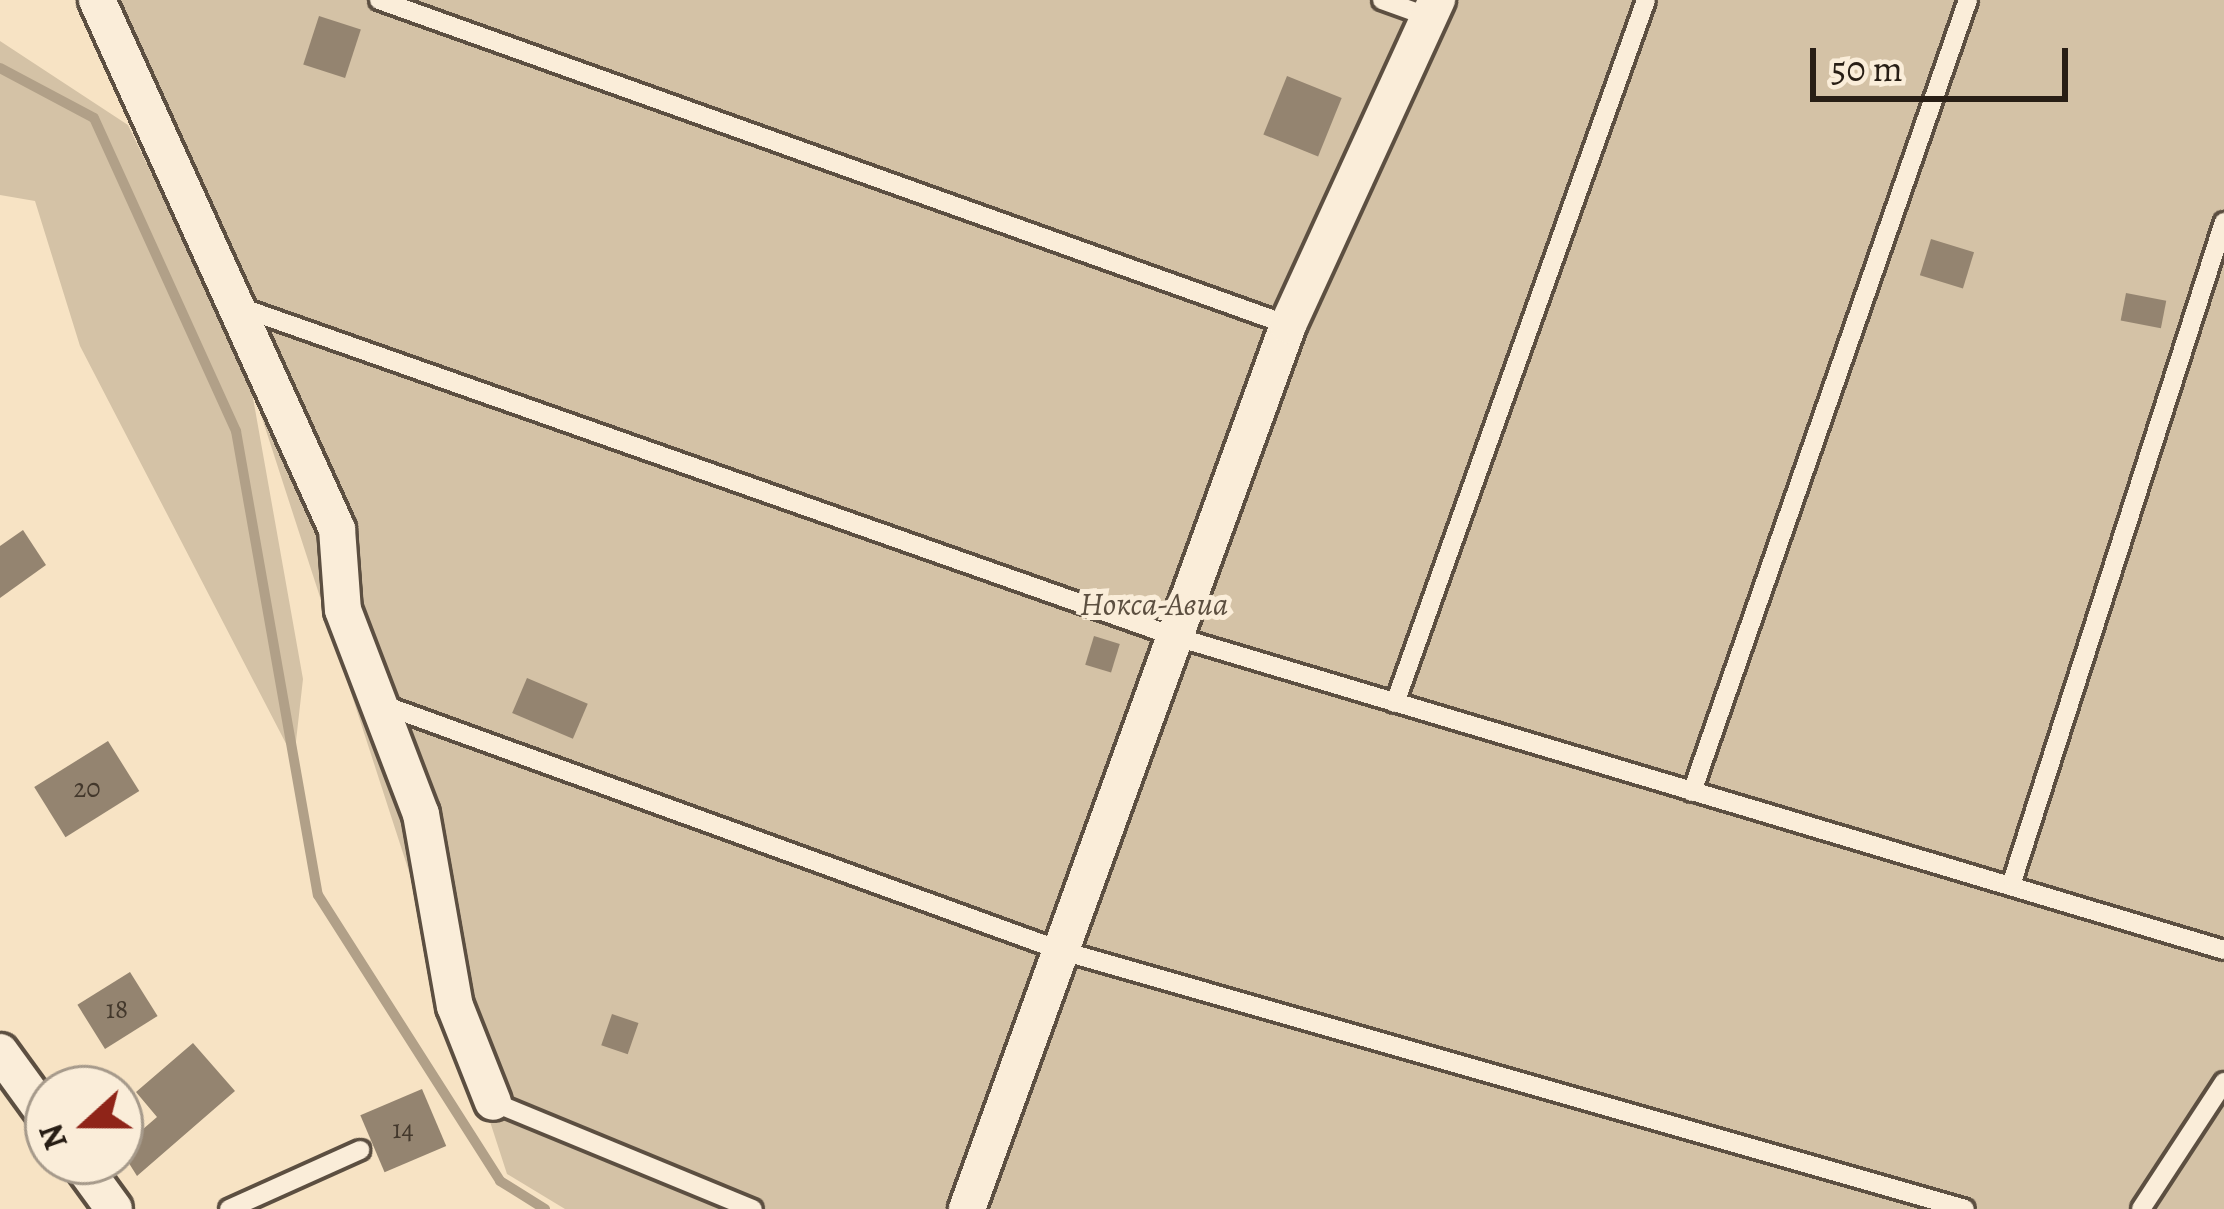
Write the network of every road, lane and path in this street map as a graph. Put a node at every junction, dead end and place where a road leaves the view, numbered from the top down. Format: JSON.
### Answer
{"nodes":[{"id":1,"x":97,"y":0,"type":"edge"},
{"id":2,"x":379,"y":0,"type":"edge"},
{"id":3,"x":1382,"y":0,"type":"edge"},
{"id":4,"x":1646,"y":0,"type":"edge"},
{"id":5,"x":1968,"y":0,"type":"edge"},
{"id":6,"x":1433,"y":8,"type":"edge"},
{"id":7,"x":2224,"y":222,"type":"edge"},
{"id":8,"x":236,"y":305,"type":"junction"},
{"id":9,"x":1288,"y":325,"type":"junction"},
{"id":10,"x":1170,"y":635,"type":"junction"},
{"id":11,"x":1395,"y":703,"type":"junction"},
{"id":12,"x":379,"y":704,"type":"junction"},
{"id":13,"x":1692,"y":792,"type":"junction"},
{"id":14,"x":2012,"y":879,"type":"junction"},
{"id":15,"x":1059,"y":950,"type":"junction"},
{"id":16,"x":2224,"y":950,"type":"edge"},
{"id":17,"x":0,"y":1052,"type":"edge"},
{"id":18,"x":2224,"y":1082,"type":"edge"},
{"id":19,"x":24,"y":1085,"type":"edge"},
{"id":20,"x":493,"y":1102,"type":"joint"},
{"id":21,"x":360,"y":1150,"type":"dead end"},
{"id":22,"x":229,"y":1209,"type":"edge"},
{"id":23,"x":753,"y":1209,"type":"edge"},
{"id":24,"x":967,"y":1209,"type":"edge"},
{"id":25,"x":1965,"y":1209,"type":"edge"},
{"id":26,"x":2141,"y":1209,"type":"edge"}],
"edges":[{"from":1,"to":8,"type":"street"},
{"from":2,"to":9,"type":"lane"},
{"from":3,"to":6,"type":"lane"},
{"from":4,"to":11,"type":"lane"},
{"from":5,"to":13,"type":"lane"},
{"from":6,"to":9,"type":"street"},
{"from":7,"to":14,"type":"lane"},
{"from":8,"to":10,"type":"lane"},
{"from":8,"to":12,"type":"street"},
{"from":9,"to":10,"type":"street"},
{"from":10,"to":11,"type":"lane"},
{"from":10,"to":15,"type":"street"},
{"from":11,"to":13,"type":"lane"},
{"from":12,"to":15,"type":"lane"},
{"from":12,"to":20,"type":"street"},
{"from":13,"to":14,"type":"lane"},
{"from":14,"to":16,"type":"lane"},
{"from":15,"to":24,"type":"street"},
{"from":15,"to":25,"type":"lane"},
{"from":17,"to":19,"type":"street"},
{"from":18,"to":26,"type":"lane"},
{"from":20,"to":23,"type":"lane"},
{"from":21,"to":22,"type":"lane"}]}
